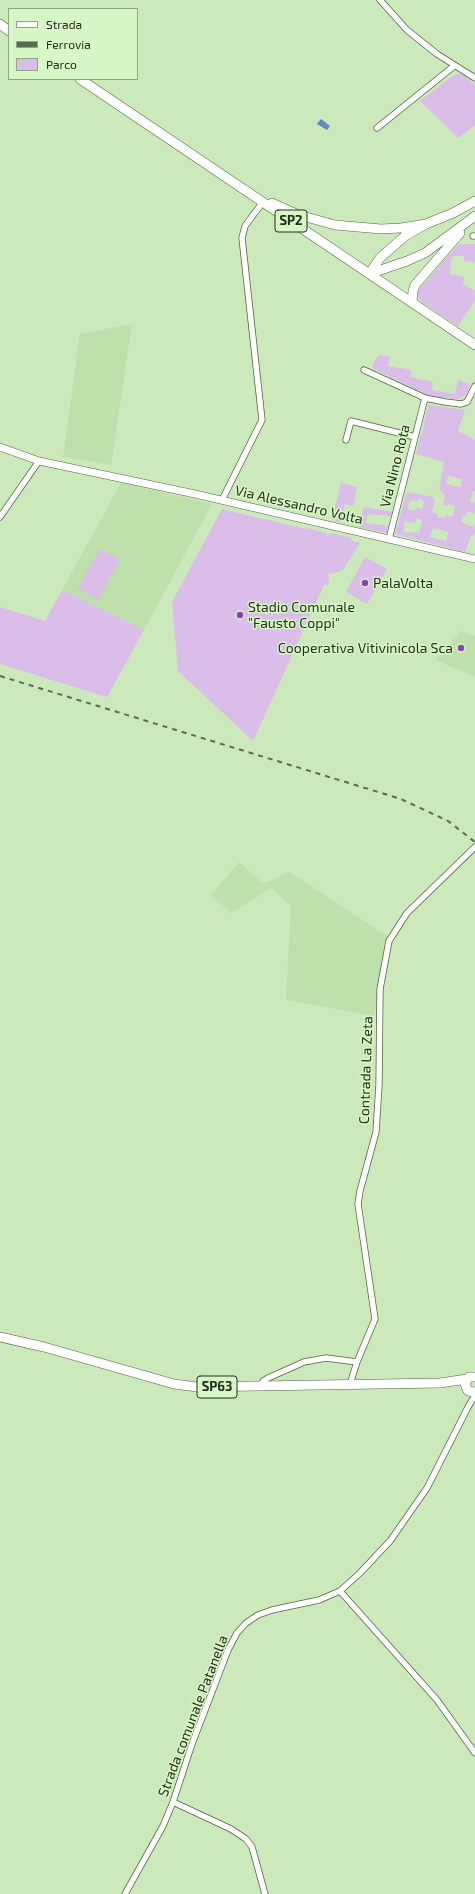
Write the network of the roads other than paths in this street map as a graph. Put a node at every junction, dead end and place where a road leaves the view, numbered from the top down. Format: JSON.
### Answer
{"nodes":[{"id":1,"x":380,"y":0,"type":"edge"},
{"id":2,"x":0,"y":24,"type":"edge"},
{"id":3,"x":8,"y":30,"type":"edge"},
{"id":4,"x":454,"y":66,"type":"junction"},
{"id":5,"x":475,"y":78,"type":"edge"},
{"id":6,"x":81,"y":80,"type":"edge"},
{"id":7,"x":377,"y":128,"type":"dead end"},
{"id":8,"x":250,"y":194,"type":"junction"},
{"id":9,"x":475,"y":201,"type":"edge"},
{"id":10,"x":263,"y":202,"type":"junction"},
{"id":11,"x":474,"y":217,"type":"edge"},
{"id":12,"x":426,"y":224,"type":"junction"},
{"id":13,"x":369,"y":274,"type":"junction"},
{"id":14,"x":412,"y":302,"type":"junction"},
{"id":15,"x":475,"y":344,"type":"edge"},
{"id":16,"x":364,"y":370,"type":"dead end"},
{"id":17,"x":475,"y":386,"type":"edge"},
{"id":18,"x":425,"y":398,"type":"junction"},
{"id":19,"x":415,"y":437,"type":"junction"},
{"id":20,"x":346,"y":440,"type":"dead end"},
{"id":21,"x":0,"y":447,"type":"edge"},
{"id":22,"x":38,"y":461,"type":"junction"},
{"id":23,"x":222,"y":500,"type":"junction"},
{"id":24,"x":0,"y":516,"type":"edge"},
{"id":25,"x":389,"y":540,"type":"junction"},
{"id":26,"x":475,"y":559,"type":"edge"},
{"id":27,"x":475,"y":847,"type":"edge"},
{"id":28,"x":0,"y":1337,"type":"edge"},
{"id":29,"x":357,"y":1362,"type":"junction"},
{"id":30,"x":350,"y":1384,"type":"junction"},
{"id":31,"x":472,"y":1384,"type":"edge"},
{"id":32,"x":261,"y":1386,"type":"junction"},
{"id":33,"x":340,"y":1590,"type":"junction"},
{"id":34,"x":475,"y":1753,"type":"edge"},
{"id":35,"x":173,"y":1802,"type":"junction"},
{"id":36,"x":125,"y":1894,"type":"edge"},
{"id":37,"x":265,"y":1894,"type":"edge"}],
"edges":[{"from":1,"to":4,"type":"street"},
{"from":2,"to":3,"type":"main road"},
{"from":4,"to":5,"type":"street"},
{"from":4,"to":7,"type":"street"},
{"from":6,"to":8,"type":"main road","number":"SP2"},
{"from":8,"to":10,"type":"main road","number":"SP2"},
{"from":8,"to":12,"type":"main road"},
{"from":9,"to":12,"type":"main road"},
{"from":10,"to":13,"type":"main road","number":"SP2"},
{"from":10,"to":23,"type":"street"},
{"from":11,"to":13,"type":"main road"},
{"from":11,"to":14,"type":"main road"},
{"from":12,"to":13,"type":"main road"},
{"from":13,"to":14,"type":"main road"},
{"from":14,"to":15,"type":"main road"},
{"from":16,"to":18,"type":"street"},
{"from":17,"to":18,"type":"street"},
{"from":18,"to":19,"type":"street","name":"Via Nino Rota"},
{"from":19,"to":20,"type":"street"},
{"from":19,"to":25,"type":"street","name":"Via Nino Rota"},
{"from":21,"to":22,"type":"street","name":"Via Alessandro Volta"},
{"from":22,"to":23,"type":"street","name":"Via Alessandro Volta"},
{"from":22,"to":24,"type":"street"},
{"from":23,"to":25,"type":"street","name":"Via Alessandro Volta"},
{"from":25,"to":26,"type":"street","name":"Via Alessandro Volta"},
{"from":27,"to":29,"type":"street","name":"Contrada La Zeta"},
{"from":28,"to":32,"type":"main road","number":"SP63"},
{"from":29,"to":30,"type":"street","name":"Contrada La Zeta"},
{"from":29,"to":32,"type":"street"},
{"from":30,"to":31,"type":"main road","number":"SP63"},
{"from":30,"to":32,"type":"main road","number":"SP63"},
{"from":31,"to":33,"type":"street","name":"Strada comunale Patanella"},
{"from":33,"to":34,"type":"street"},
{"from":33,"to":35,"type":"street","name":"Strada comunale Patanella"},
{"from":35,"to":36,"type":"street","name":"Strada comunale Patanella"},
{"from":35,"to":37,"type":"street"}]}
